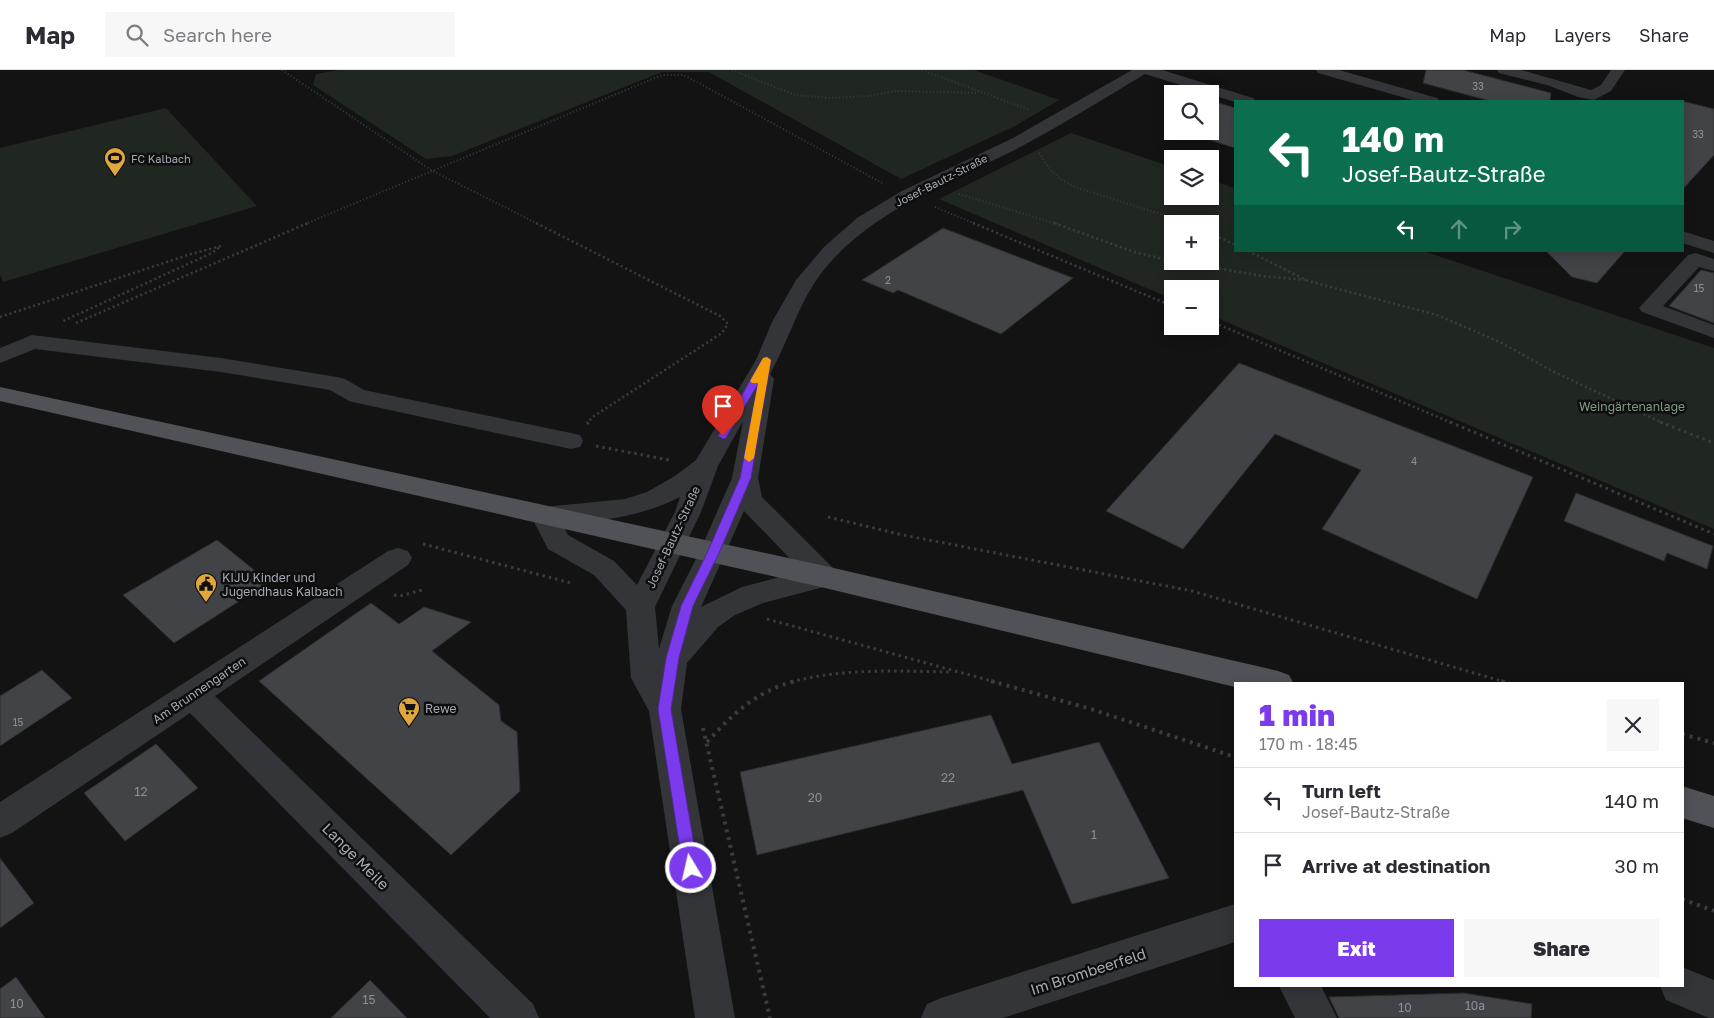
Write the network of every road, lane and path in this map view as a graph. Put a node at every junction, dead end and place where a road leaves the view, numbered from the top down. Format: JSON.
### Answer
{"nodes":[{"id":1,"x":282,"y":70,"type":"edge"},
{"id":2,"x":680,"y":70,"type":"edge"},
{"id":3,"x":732,"y":70,"type":"edge"},
{"id":4,"x":922,"y":70,"type":"edge"},
{"id":5,"x":1142,"y":70,"type":"edge"},
{"id":6,"x":1147,"y":70,"type":"edge"},
{"id":7,"x":1324,"y":70,"type":"edge"},
{"id":8,"x":1504,"y":70,"type":"edge"},
{"id":9,"x":1618,"y":70,"type":"edge"},
{"id":10,"x":676,"y":74,"type":"junction"},
{"id":11,"x":978,"y":92,"type":"junction"},
{"id":12,"x":1245,"y":100,"type":"edge"},
{"id":13,"x":1429,"y":100,"type":"edge"},
{"id":14,"x":1059,"y":120,"type":"junction"},
{"id":15,"x":1020,"y":141,"type":"junction"},
{"id":16,"x":431,"y":170,"type":"junction"},
{"id":17,"x":956,"y":193,"type":"dead end"},
{"id":18,"x":906,"y":196,"type":"junction"},
{"id":19,"x":1172,"y":215,"type":"edge"},
{"id":20,"x":1219,"y":237,"type":"edge"},
{"id":21,"x":1684,"y":238,"type":"edge"},
{"id":22,"x":1234,"y":244,"type":"edge"},
{"id":23,"x":1714,"y":247,"type":"edge"},
{"id":24,"x":1250,"y":252,"type":"edge"},
{"id":25,"x":1164,"y":259,"type":"edge"},
{"id":26,"x":1714,"y":265,"type":"edge"},
{"id":27,"x":1219,"y":268,"type":"edge"},
{"id":28,"x":1308,"y":281,"type":"junction"},
{"id":29,"x":1164,"y":303,"type":"edge"},
{"id":30,"x":0,"y":317,"type":"edge"},
{"id":31,"x":1219,"y":325,"type":"edge"},
{"id":32,"x":1714,"y":332,"type":"edge"},
{"id":33,"x":32,"y":342,"type":"junction"},
{"id":34,"x":0,"y":356,"type":"edge"},
{"id":35,"x":767,"y":360,"type":"junction"},
{"id":36,"x":0,"y":394,"type":"edge"},
{"id":37,"x":571,"y":442,"type":"junction"},
{"id":38,"x":1714,"y":443,"type":"edge"},
{"id":39,"x":671,"y":460,"type":"dead end"},
{"id":40,"x":705,"y":466,"type":"junction"},
{"id":41,"x":745,"y":478,"type":"junction"},
{"id":42,"x":544,"y":516,"type":"junction"},
{"id":43,"x":828,"y":517,"type":"dead end"},
{"id":44,"x":1714,"y":534,"type":"edge"},
{"id":45,"x":672,"y":544,"type":"junction"},
{"id":46,"x":713,"y":553,"type":"junction"},
{"id":47,"x":398,"y":558,"type":"joint"},
{"id":48,"x":825,"y":577,"type":"junction"},
{"id":49,"x":575,"y":584,"type":"dead end"},
{"id":50,"x":738,"y":602,"type":"junction"},
{"id":51,"x":640,"y":608,"type":"junction"},
{"id":52,"x":672,"y":658,"type":"junction"},
{"id":53,"x":955,"y":672,"type":"junction"},
{"id":54,"x":1270,"y":682,"type":"edge"},
{"id":55,"x":1504,"y":682,"type":"edge"},
{"id":56,"x":192,"y":694,"type":"junction"},
{"id":57,"x":665,"y":709,"type":"junction"},
{"id":58,"x":703,"y":726,"type":"dead end"},
{"id":59,"x":1684,"y":735,"type":"edge"},
{"id":60,"x":706,"y":743,"type":"junction"},
{"id":61,"x":1714,"y":743,"type":"edge"},
{"id":62,"x":1234,"y":757,"type":"edge"},
{"id":63,"x":1684,"y":803,"type":"edge"},
{"id":64,"x":1714,"y":812,"type":"edge"},
{"id":65,"x":0,"y":822,"type":"edge"},
{"id":66,"x":1684,"y":900,"type":"edge"},
{"id":67,"x":1714,"y":911,"type":"edge"},
{"id":68,"x":1234,"y":923,"type":"edge"},
{"id":69,"x":1300,"y":987,"type":"edge"},
{"id":70,"x":1682,"y":987,"type":"edge"},
{"id":71,"x":1714,"y":1000,"type":"edge"},
{"id":72,"x":519,"y":1018,"type":"edge"},
{"id":73,"x":715,"y":1018,"type":"edge"},
{"id":74,"x":770,"y":1018,"type":"edge"},
{"id":75,"x":941,"y":1018,"type":"edge"},
{"id":76,"x":1317,"y":1018,"type":"edge"}],
"edges":[{"from":1,"to":16,"type":"path"},
{"from":2,"to":10,"type":"path"},
{"from":3,"to":11,"type":"path"},
{"from":4,"to":11,"type":"path"},
{"from":5,"to":14,"type":"street","name":"Josef-Bautz-Straße"},
{"from":6,"to":12,"type":"street"},
{"from":7,"to":13,"type":"street"},
{"from":8,"to":9,"type":"street"},
{"from":10,"to":16,"type":"path"},
{"from":10,"to":18,"type":"path"},
{"from":11,"to":14,"type":"path"},
{"from":14,"to":15,"type":"street","name":"Josef-Bautz-Straße"},
{"from":15,"to":18,"type":"street","name":"Josef-Bautz-Straße"},
{"from":15,"to":19,"type":"path"},
{"from":16,"to":33,"type":"path"},
{"from":16,"to":37,"type":"path"},
{"from":17,"to":25,"type":"path"},
{"from":18,"to":29,"type":"path"},
{"from":18,"to":35,"type":"street","name":"Josef-Bautz-Straße"},
{"from":20,"to":22,"type":"path"},
{"from":21,"to":23,"type":"street"},
{"from":24,"to":28,"type":"path"},
{"from":26,"to":32,"type":"street"},
{"from":27,"to":28,"type":"path"},
{"from":28,"to":38,"type":"path"},
{"from":30,"to":33,"type":"path"},
{"from":31,"to":44,"type":"path"},
{"from":33,"to":34,"type":"street"},
{"from":33,"to":37,"type":"street"},
{"from":35,"to":40,"type":"street","name":"Josef-Bautz-Straße"},
{"from":35,"to":41,"type":"street","name":"Josef-Bautz-Straße"},
{"from":36,"to":42,"type":"main road"},
{"from":37,"to":39,"type":"path"},
{"from":40,"to":42,"type":"street","name":"Josef-Bautz-Straße"},
{"from":40,"to":45,"type":"street","name":"Josef-Bautz-Straße"},
{"from":41,"to":46,"type":"street","name":"Josef-Bautz-Straße"},
{"from":41,"to":48,"type":"street","name":"Josef-Bautz-Straße"},
{"from":42,"to":45,"type":"main road"},
{"from":42,"to":51,"type":"street","name":"Josef-Bautz-Straße"},
{"from":43,"to":55,"type":"path"},
{"from":45,"to":46,"type":"main road"},
{"from":45,"to":51,"type":"street","name":"Josef-Bautz-Straße"},
{"from":46,"to":48,"type":"main road"},
{"from":46,"to":52,"type":"street","name":"Josef-Bautz-Straße"},
{"from":47,"to":49,"type":"path"},
{"from":47,"to":56,"type":"street","name":"Am Brunnengarten"},
{"from":48,"to":50,"type":"street"},
{"from":48,"to":54,"type":"main road"},
{"from":50,"to":52,"type":"street"},
{"from":50,"to":53,"type":"path"},
{"from":51,"to":57,"type":"street","name":"Josef-Bautz-Straße"},
{"from":52,"to":57,"type":"street","name":"Josef-Bautz-Straße"},
{"from":53,"to":60,"type":"path"},
{"from":53,"to":62,"type":"path"},
{"from":56,"to":65,"type":"street","name":"Am Brunnengarten"},
{"from":56,"to":72,"type":"street","name":"Lange Meile"},
{"from":57,"to":73,"type":"street","name":"Josef-Bautz-Straße"},
{"from":58,"to":60,"type":"path"},
{"from":59,"to":61,"type":"path"},
{"from":60,"to":74,"type":"path"},
{"from":63,"to":64,"type":"main road"},
{"from":66,"to":67,"type":"path"},
{"from":68,"to":75,"type":"street","name":"Im Brombeerfeld"},
{"from":69,"to":76,"type":"street"},
{"from":70,"to":71,"type":"street"}]}
